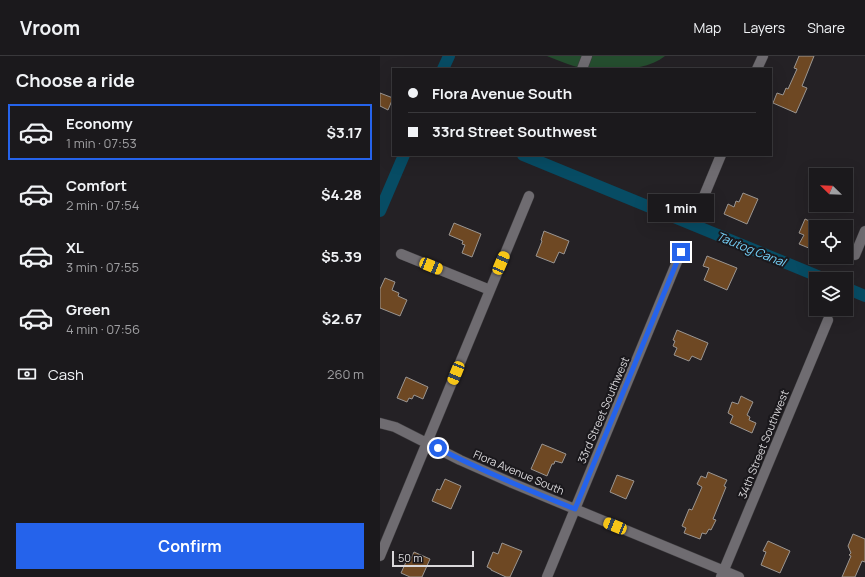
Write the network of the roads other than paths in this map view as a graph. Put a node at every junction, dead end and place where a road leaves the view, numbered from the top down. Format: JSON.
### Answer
{"nodes":[{"id":1,"x":587,"y":56,"type":"edge"},
{"id":2,"x":763,"y":56,"type":"edge"},
{"id":3,"x":582,"y":68,"type":"edge"},
{"id":4,"x":757,"y":68,"type":"edge"},
{"id":5,"x":722,"y":156,"type":"edge"},
{"id":6,"x":529,"y":196,"type":"dead end"},
{"id":7,"x":704,"y":196,"type":"dead end"},
{"id":8,"x":865,"y":231,"type":"edge"},
{"id":9,"x":681,"y":252,"type":"dead end"},
{"id":10,"x":401,"y":254,"type":"dead end"},
{"id":11,"x":855,"y":255,"type":"dead end"},
{"id":12,"x":490,"y":290,"type":"junction"},
{"id":13,"x":828,"y":320,"type":"dead end"},
{"id":14,"x":380,"y":423,"type":"edge"},
{"id":15,"x":427,"y":442,"type":"junction"},
{"id":16,"x":575,"y":509,"type":"junction"},
{"id":17,"x":380,"y":556,"type":"edge"},
{"id":18,"x":722,"y":574,"type":"edge"},
{"id":19,"x":547,"y":577,"type":"edge"},
{"id":20,"x":739,"y":577,"type":"edge"}],
"edges":[{"from":1,"to":3,"type":"street"},
{"from":2,"to":4,"type":"street"},
{"from":5,"to":7,"type":"street"},
{"from":6,"to":12,"type":"street"},
{"from":8,"to":11,"type":"street"},
{"from":9,"to":16,"type":"street","name":"33rd Street Southwest"},
{"from":10,"to":12,"type":"street"},
{"from":12,"to":15,"type":"street"},
{"from":13,"to":18,"type":"street","name":"34th Street Southwest"},
{"from":14,"to":15,"type":"street","name":"Flora Avenue South"},
{"from":15,"to":16,"type":"street","name":"Flora Avenue South"},
{"from":15,"to":17,"type":"street"},
{"from":16,"to":18,"type":"street","name":"Flora Avenue South"},
{"from":16,"to":19,"type":"street","name":"33rd Street Southwest"},
{"from":18,"to":20,"type":"street","name":"Flora Avenue South"}]}
